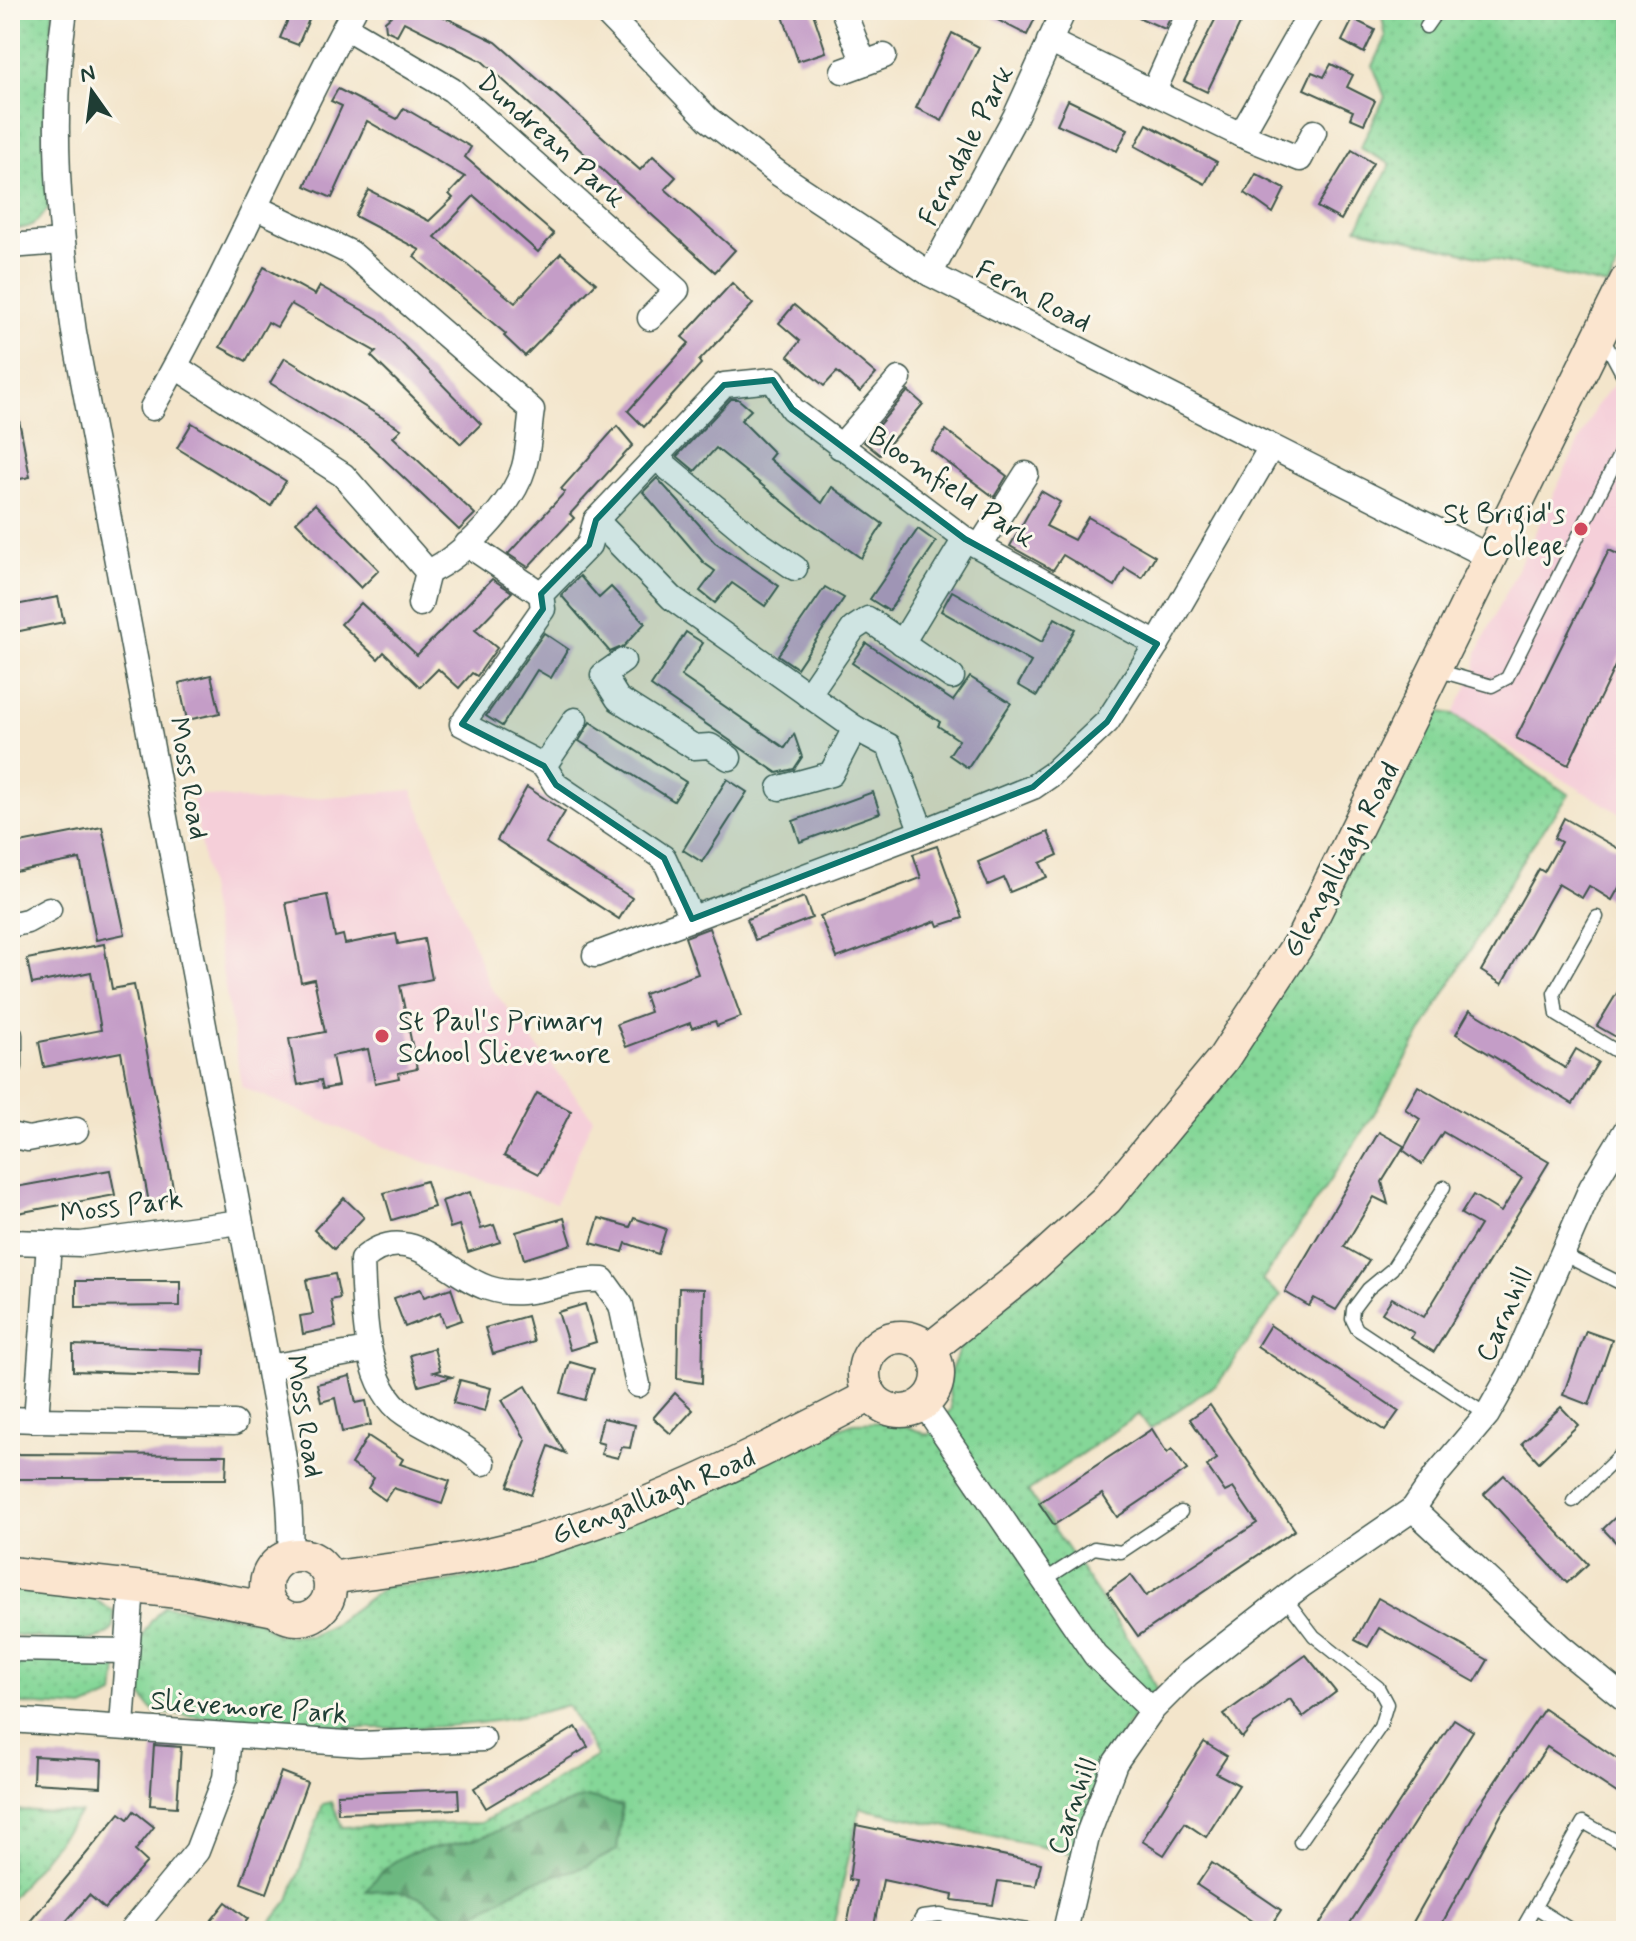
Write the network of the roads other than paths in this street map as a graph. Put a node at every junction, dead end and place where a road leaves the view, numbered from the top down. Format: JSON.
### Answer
{"nodes":[{"id":1,"x":65,"y":10,"type":"edge"},
{"id":2,"x":603,"y":10,"type":"edge"},
{"id":3,"x":843,"y":10,"type":"edge"},
{"id":4,"x":1064,"y":10,"type":"edge"},
{"id":5,"x":1190,"y":10,"type":"edge"},
{"id":6,"x":1312,"y":10,"type":"edge"},
{"id":7,"x":1438,"y":10,"type":"edge"},
{"id":8,"x":349,"y":18,"type":"edge"},
{"id":9,"x":1426,"y":27,"type":"dead end"},
{"id":10,"x":1049,"y":41,"type":"junction"},
{"id":11,"x":864,"y":63,"type":"dead end"},
{"id":12,"x":1154,"y":91,"type":"junction"},
{"id":13,"x":1314,"y":132,"type":"dead end"},
{"id":14,"x":1241,"y":135,"type":"junction"},
{"id":15,"x":257,"y":208,"type":"junction"},
{"id":16,"x":62,"y":242,"type":"junction"},
{"id":17,"x":10,"y":246,"type":"edge"},
{"id":18,"x":930,"y":274,"type":"junction"},
{"id":19,"x":1626,"y":281,"type":"edge"},
{"id":20,"x":650,"y":318,"type":"dead end"},
{"id":21,"x":1600,"y":333,"type":"junction"},
{"id":22,"x":176,"y":367,"type":"junction"},
{"id":23,"x":899,"y":379,"type":"dead end"},
{"id":24,"x":1626,"y":381,"type":"edge"},
{"id":25,"x":152,"y":408,"type":"dead end"},
{"id":26,"x":1626,"y":441,"type":"edge"},
{"id":27,"x":840,"y":447,"type":"junction"},
{"id":28,"x":1270,"y":449,"type":"junction"},
{"id":29,"x":655,"y":457,"type":"junction"},
{"id":30,"x":1026,"y":474,"type":"dead end"},
{"id":31,"x":601,"y":524,"type":"junction"},
{"id":32,"x":972,"y":542,"type":"junction"},
{"id":33,"x":467,"y":544,"type":"junction"},
{"id":34,"x":1490,"y":557,"type":"junction"},
{"id":35,"x":795,"y":568,"type":"dead end"},
{"id":36,"x":428,"y":572,"type":"junction"},
{"id":37,"x":541,"y":594,"type":"junction"},
{"id":38,"x":420,"y":604,"type":"dead end"},
{"id":39,"x":902,"y":643,"type":"junction"},
{"id":40,"x":1157,"y":644,"type":"junction"},
{"id":41,"x":623,"y":661,"type":"dead end"},
{"id":42,"x":1436,"y":670,"type":"junction"},
{"id":43,"x":952,"y":677,"type":"dead end"},
{"id":44,"x":808,"y":695,"type":"junction"},
{"id":45,"x":575,"y":720,"type":"dead end"},
{"id":46,"x":855,"y":728,"type":"junction"},
{"id":47,"x":729,"y":758,"type":"dead end"},
{"id":48,"x":544,"y":766,"type":"junction"},
{"id":49,"x":780,"y":788,"type":"dead end"},
{"id":50,"x":922,"y":832,"type":"junction"},
{"id":51,"x":49,"y":909,"type":"dead end"},
{"id":52,"x":1597,"y":917,"type":"dead end"},
{"id":53,"x":692,"y":919,"type":"junction"},
{"id":54,"x":10,"y":925,"type":"edge"},
{"id":55,"x":595,"y":955,"type":"dead end"},
{"id":56,"x":10,"y":1035,"type":"edge"},
{"id":57,"x":1626,"y":1057,"type":"edge"},
{"id":58,"x":10,"y":1066,"type":"edge"},
{"id":59,"x":76,"y":1130,"type":"dead end"},
{"id":60,"x":1626,"y":1130,"type":"edge"},
{"id":61,"x":10,"y":1135,"type":"edge"},
{"id":62,"x":1444,"y":1187,"type":"dead end"},
{"id":63,"x":240,"y":1222,"type":"junction"},
{"id":64,"x":10,"y":1242,"type":"edge"},
{"id":65,"x":49,"y":1244,"type":"junction"},
{"id":66,"x":1562,"y":1254,"type":"junction"},
{"id":67,"x":1626,"y":1286,"type":"edge"},
{"id":68,"x":930,"y":1349,"type":"junction"},
{"id":69,"x":368,"y":1350,"type":"junction"},
{"id":70,"x":268,"y":1367,"type":"junction"},
{"id":71,"x":638,"y":1385,"type":"dead end"},
{"id":72,"x":871,"y":1395,"type":"junction"},
{"id":73,"x":924,"y":1404,"type":"junction"},
{"id":74,"x":1487,"y":1415,"type":"junction"},
{"id":75,"x":10,"y":1419,"type":"edge"},
{"id":76,"x":36,"y":1420,"type":"junction"},
{"id":77,"x":234,"y":1423,"type":"dead end"},
{"id":78,"x":1626,"y":1444,"type":"edge"},
{"id":79,"x":483,"y":1463,"type":"dead end"},
{"id":80,"x":1573,"y":1501,"type":"dead end"},
{"id":81,"x":1413,"y":1509,"type":"junction"},
{"id":82,"x":1181,"y":1512,"type":"dead end"},
{"id":83,"x":281,"y":1561,"type":"junction"},
{"id":84,"x":10,"y":1573,"type":"edge"},
{"id":85,"x":330,"y":1578,"type":"junction"},
{"id":86,"x":1043,"y":1581,"type":"junction"},
{"id":87,"x":132,"y":1587,"type":"junction"},
{"id":88,"x":187,"y":1593,"type":"junction"},
{"id":89,"x":1285,"y":1598,"type":"junction"},
{"id":90,"x":275,"y":1610,"type":"junction"},
{"id":91,"x":10,"y":1649,"type":"edge"},
{"id":92,"x":127,"y":1651,"type":"junction"},
{"id":93,"x":1626,"y":1700,"type":"edge"},
{"id":94,"x":1152,"y":1710,"type":"junction"},
{"id":95,"x":10,"y":1720,"type":"edge"},
{"id":96,"x":122,"y":1726,"type":"junction"},
{"id":97,"x":229,"y":1737,"type":"junction"},
{"id":98,"x":483,"y":1739,"type":"dead end"},
{"id":99,"x":1300,"y":1842,"type":"dead end"},
{"id":100,"x":1626,"y":1846,"type":"edge"},
{"id":101,"x":1535,"y":1907,"type":"junction"},
{"id":102,"x":131,"y":1931,"type":"edge"},
{"id":103,"x":914,"y":1931,"type":"edge"},
{"id":104,"x":1033,"y":1931,"type":"edge"},
{"id":105,"x":1065,"y":1931,"type":"edge"},
{"id":106,"x":1521,"y":1931,"type":"edge"},
{"id":107,"x":1573,"y":1931,"type":"edge"}],
"edges":[{"from":1,"to":16,"type":"street","name":"Moss Road"},
{"from":2,"to":18,"type":"street","name":"Fern Road"},
{"from":3,"to":11,"type":"street"},
{"from":4,"to":10,"type":"street","name":"Ferndale Park"},
{"from":5,"to":12,"type":"street"},
{"from":6,"to":14,"type":"street"},
{"from":7,"to":9,"type":"lane"},
{"from":8,"to":15,"type":"street","name":"Dundrean Park"},
{"from":8,"to":20,"type":"street","name":"Dundrean Park"},
{"from":10,"to":12,"type":"street"},
{"from":10,"to":18,"type":"street","name":"Ferndale Park"},
{"from":12,"to":14,"type":"street"},
{"from":13,"to":14,"type":"street"},
{"from":15,"to":22,"type":"street","name":"Dundrean Park"},
{"from":15,"to":33,"type":"street"},
{"from":16,"to":17,"type":"street"},
{"from":16,"to":63,"type":"street","name":"Moss Road"},
{"from":18,"to":28,"type":"street","name":"Fern Road"},
{"from":19,"to":21,"type":"main road","name":"Glengalliagh Road"},
{"from":21,"to":24,"type":"lane"},
{"from":21,"to":34,"type":"main road","name":"Glengalliagh Road"},
{"from":22,"to":25,"type":"street","name":"Dundrean Park"},
{"from":22,"to":36,"type":"street"},
{"from":23,"to":27,"type":"street"},
{"from":26,"to":42,"type":"lane"},
{"from":27,"to":29,"type":"street","name":"Bloomfield Park"},
{"from":27,"to":32,"type":"street","name":"Bloomfield Park"},
{"from":28,"to":34,"type":"street","name":"Fern Road"},
{"from":28,"to":40,"type":"street"},
{"from":29,"to":31,"type":"street"},
{"from":29,"to":35,"type":"street"},
{"from":30,"to":32,"type":"street"},
{"from":31,"to":37,"type":"street"},
{"from":31,"to":44,"type":"street"},
{"from":32,"to":39,"type":"street"},
{"from":32,"to":40,"type":"street","name":"Bloomfield Park"},
{"from":33,"to":36,"type":"street"},
{"from":33,"to":37,"type":"street"},
{"from":34,"to":42,"type":"main road","name":"Glengalliagh Road"},
{"from":36,"to":38,"type":"street"},
{"from":37,"to":48,"type":"street"},
{"from":39,"to":43,"type":"street"},
{"from":39,"to":44,"type":"street"},
{"from":40,"to":50,"type":"street"},
{"from":41,"to":47,"type":"street"},
{"from":42,"to":68,"type":"main road","name":"Glengalliagh Road"},
{"from":44,"to":46,"type":"street"},
{"from":45,"to":48,"type":"street"},
{"from":46,"to":49,"type":"street"},
{"from":46,"to":50,"type":"street"},
{"from":48,"to":53,"type":"street"},
{"from":50,"to":53,"type":"street"},
{"from":51,"to":54,"type":"street"},
{"from":52,"to":57,"type":"lane"},
{"from":53,"to":55,"type":"street"},
{"from":56,"to":58,"type":"street"},
{"from":59,"to":61,"type":"street"},
{"from":60,"to":66,"type":"street","name":"Carnhill"},
{"from":62,"to":74,"type":"lane"},
{"from":63,"to":65,"type":"street","name":"Moss Park"},
{"from":63,"to":70,"type":"street","name":"Moss Road"},
{"from":64,"to":65,"type":"street","name":"Moss Park"},
{"from":65,"to":76,"type":"street"},
{"from":66,"to":67,"type":"lane"},
{"from":66,"to":74,"type":"street","name":"Carnhill"},
{"from":68,"to":72,"type":"main road"},
{"from":68,"to":73,"type":"main road"},
{"from":69,"to":70,"type":"street"},
{"from":69,"to":71,"type":"street"},
{"from":69,"to":79,"type":"street"},
{"from":70,"to":83,"type":"street","name":"Moss Road"},
{"from":72,"to":73,"type":"main road"},
{"from":72,"to":85,"type":"main road","name":"Glengalliagh Road"},
{"from":73,"to":86,"type":"street"},
{"from":74,"to":81,"type":"street","name":"Carnhill"},
{"from":75,"to":76,"type":"street"},
{"from":76,"to":77,"type":"street"},
{"from":78,"to":80,"type":"lane"},
{"from":81,"to":89,"type":"street","name":"Carnhill"},
{"from":81,"to":93,"type":"street"},
{"from":82,"to":86,"type":"lane"},
{"from":83,"to":85,"type":"main road"},
{"from":83,"to":88,"type":"main road"},
{"from":83,"to":90,"type":"main road"},
{"from":84,"to":87,"type":"main road"},
{"from":85,"to":90,"type":"main road"},
{"from":86,"to":94,"type":"street"},
{"from":87,"to":88,"type":"main road"},
{"from":87,"to":92,"type":"street"},
{"from":88,"to":90,"type":"main road"},
{"from":89,"to":94,"type":"street","name":"Carnhill"},
{"from":89,"to":99,"type":"lane"},
{"from":91,"to":92,"type":"street","name":"Slievemore Park"},
{"from":92,"to":96,"type":"street"},
{"from":94,"to":105,"type":"street","name":"Carnhill"},
{"from":95,"to":96,"type":"street","name":"Slievemore Park"},
{"from":96,"to":97,"type":"street","name":"Slievemore Park"},
{"from":97,"to":98,"type":"street","name":"Slievemore Park"},
{"from":97,"to":102,"type":"street"},
{"from":100,"to":101,"type":"lane"},
{"from":101,"to":106,"type":"lane"},
{"from":101,"to":107,"type":"lane"},
{"from":103,"to":104,"type":"lane"}]}
